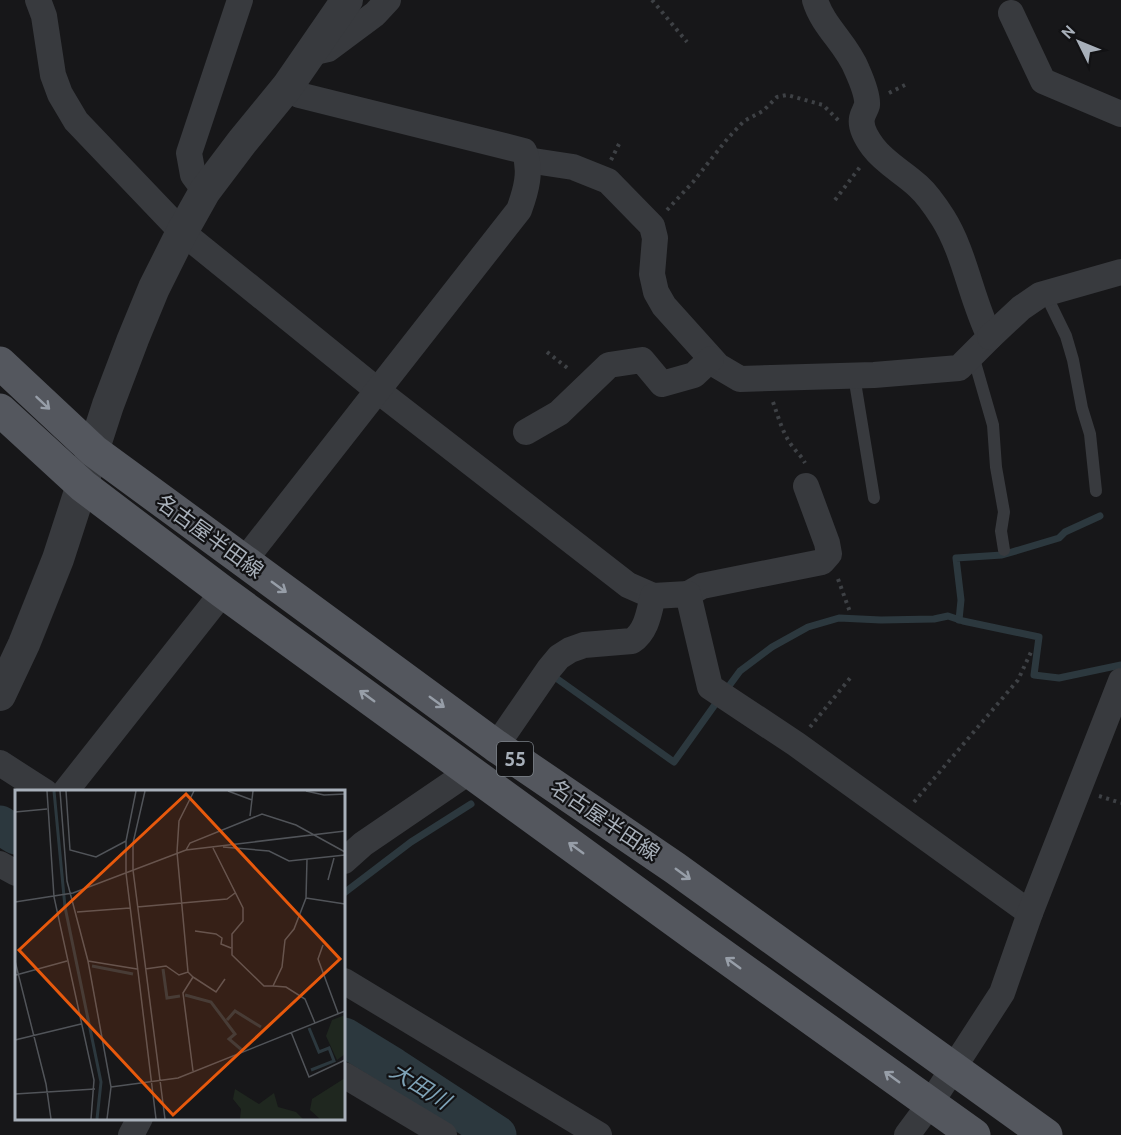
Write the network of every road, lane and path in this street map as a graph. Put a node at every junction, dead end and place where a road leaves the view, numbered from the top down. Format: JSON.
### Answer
{"nodes":[{"id":1,"x":38,"y":0,"type":"edge"},
{"id":2,"x":240,"y":0,"type":"edge"},
{"id":3,"x":347,"y":0,"type":"edge"},
{"id":4,"x":388,"y":0,"type":"edge"},
{"id":5,"x":652,"y":0,"type":"edge"},
{"id":6,"x":814,"y":0,"type":"edge"},
{"id":7,"x":1011,"y":13,"type":"dead end"},
{"id":8,"x":687,"y":42,"type":"dead end"},
{"id":9,"x":314,"y":47,"type":"junction"},
{"id":10,"x":288,"y":87,"type":"junction"},
{"id":11,"x":1121,"y":114,"type":"edge"},
{"id":12,"x":871,"y":143,"type":"junction"},
{"id":13,"x":528,"y":160,"type":"junction"},
{"id":14,"x":205,"y":191,"type":"junction"},
{"id":15,"x":835,"y":200,"type":"dead end"},
{"id":16,"x":652,"y":226,"type":"junction"},
{"id":17,"x":182,"y":232,"type":"junction"},
{"id":18,"x":1121,"y":272,"type":"edge"},
{"id":19,"x":1045,"y":293,"type":"junction"},
{"id":20,"x":990,"y":337,"type":"junction"},
{"id":21,"x":547,"y":352,"type":"dead end"},
{"id":22,"x":968,"y":358,"type":"junction"},
{"id":23,"x":711,"y":359,"type":"junction"},
{"id":24,"x":0,"y":363,"type":"edge"},
{"id":25,"x":854,"y":376,"type":"junction"},
{"id":26,"x":765,"y":378,"type":"junction"},
{"id":27,"x":588,"y":385,"type":"junction"},
{"id":28,"x":377,"y":390,"type":"junction"},
{"id":29,"x":0,"y":410,"type":"edge"},
{"id":30,"x":526,"y":432,"type":"dead end"},
{"id":31,"x":94,"y":451,"type":"junction"},
{"id":32,"x":83,"y":486,"type":"junction"},
{"id":33,"x":806,"y":486,"type":"joint"},
{"id":34,"x":1096,"y":490,"type":"dead end"},
{"id":35,"x":874,"y":498,"type":"dead end"},
{"id":36,"x":1004,"y":550,"type":"dead end"},
{"id":37,"x":826,"y":557,"type":"junction"},
{"id":38,"x":244,"y":561,"type":"junction"},
{"id":39,"x":223,"y":592,"type":"junction"},
{"id":40,"x":688,"y":594,"type":"junction"},
{"id":41,"x":653,"y":596,"type":"junction"},
{"id":42,"x":850,"y":612,"type":"dead end"},
{"id":43,"x":1031,"y":652,"type":"dead end"},
{"id":44,"x":852,"y":677,"type":"dead end"},
{"id":45,"x":1121,"y":681,"type":"edge"},
{"id":46,"x":0,"y":695,"type":"edge"},
{"id":47,"x":796,"y":744,"type":"junction"},
{"id":48,"x":496,"y":746,"type":"junction"},
{"id":49,"x":0,"y":764,"type":"edge"},
{"id":50,"x":470,"y":771,"type":"junction"},
{"id":51,"x":42,"y":790,"type":"edge"},
{"id":52,"x":67,"y":790,"type":"edge"},
{"id":53,"x":900,"y":820,"type":"junction"},
{"id":54,"x":345,"y":860,"type":"edge"},
{"id":55,"x":0,"y":864,"type":"edge"},
{"id":56,"x":15,"y":872,"type":"edge"},
{"id":57,"x":1030,"y":914,"type":"junction"},
{"id":58,"x":345,"y":982,"type":"edge"},
{"id":59,"x":953,"y":1067,"type":"junction"},
{"id":60,"x":345,"y":1076,"type":"edge"},
{"id":61,"x":930,"y":1104,"type":"junction"},
{"id":62,"x":139,"y":1120,"type":"edge"},
{"id":63,"x":131,"y":1135,"type":"edge"},
{"id":64,"x":444,"y":1135,"type":"edge"},
{"id":65,"x":599,"y":1135,"type":"edge"},
{"id":66,"x":907,"y":1135,"type":"edge"},
{"id":67,"x":974,"y":1135,"type":"edge"},
{"id":68,"x":1046,"y":1135,"type":"edge"}],
"edges":[{"from":1,"to":17,"type":"street"},
{"from":2,"to":14,"type":"street"},
{"from":3,"to":9,"type":"street"},
{"from":4,"to":9,"type":"street"},
{"from":5,"to":8,"type":"path"},
{"from":6,"to":12,"type":"street"},
{"from":7,"to":11,"type":"street"},
{"from":9,"to":10,"type":"street"},
{"from":10,"to":13,"type":"street"},
{"from":10,"to":14,"type":"street"},
{"from":12,"to":15,"type":"path"},
{"from":12,"to":16,"type":"path"},
{"from":12,"to":20,"type":"street"},
{"from":13,"to":16,"type":"street"},
{"from":13,"to":28,"type":"street"},
{"from":14,"to":17,"type":"street"},
{"from":16,"to":23,"type":"street"},
{"from":17,"to":28,"type":"street"},
{"from":17,"to":31,"type":"street"},
{"from":18,"to":19,"type":"street"},
{"from":19,"to":20,"type":"street"},
{"from":19,"to":34,"type":"lane"},
{"from":20,"to":22,"type":"street"},
{"from":21,"to":27,"type":"path"},
{"from":22,"to":25,"type":"street"},
{"from":22,"to":36,"type":"lane"},
{"from":23,"to":26,"type":"street"},
{"from":23,"to":27,"type":"street"},
{"from":24,"to":31,"type":"main road","name":"名古屋半田線","number":"55","one_way":true},
{"from":25,"to":26,"type":"street"},
{"from":25,"to":35,"type":"lane"},
{"from":26,"to":33,"type":"path"},
{"from":27,"to":30,"type":"street"},
{"from":28,"to":38,"type":"street"},
{"from":28,"to":41,"type":"street"},
{"from":29,"to":32,"type":"main road","name":"名古屋半田線","number":"55"},
{"from":31,"to":32,"type":"street"},
{"from":31,"to":38,"type":"main road","name":"名古屋半田線","number":"55"},
{"from":32,"to":39,"type":"main road","name":"名古屋半田線","number":"55"},
{"from":32,"to":46,"type":"street"},
{"from":33,"to":37,"type":"street"},
{"from":37,"to":40,"type":"street"},
{"from":37,"to":42,"type":"path"},
{"from":38,"to":48,"type":"main road","name":"名古屋半田線","number":"55","one_way":true},
{"from":50,"to":39,"type":"main road","name":"名古屋半田線","number":"55","one_way":true},
{"from":39,"to":52,"type":"street"},
{"from":40,"to":41,"type":"street"},
{"from":40,"to":47,"type":"street"},
{"from":41,"to":48,"type":"street"},
{"from":43,"to":53,"type":"path"},
{"from":44,"to":47,"type":"path"},
{"from":45,"to":57,"type":"street"},
{"from":47,"to":53,"type":"street"},
{"from":48,"to":59,"type":"main road","name":"名古屋半田線","number":"55","one_way":true},
{"from":49,"to":51,"type":"street"},
{"from":50,"to":54,"type":"street"},
{"from":61,"to":50,"type":"main road","name":"名古屋半田線","number":"55","one_way":true},
{"from":53,"to":57,"type":"street"},
{"from":55,"to":56,"type":"street"},
{"from":57,"to":59,"type":"street"},
{"from":58,"to":65,"type":"street"},
{"from":59,"to":61,"type":"street"},
{"from":59,"to":68,"type":"main road","name":"名古屋半田線","number":"55"},
{"from":60,"to":64,"type":"street"},
{"from":61,"to":66,"type":"street"},
{"from":61,"to":67,"type":"main road","name":"名古屋半田線","number":"55"},
{"from":62,"to":63,"type":"street"}]}
